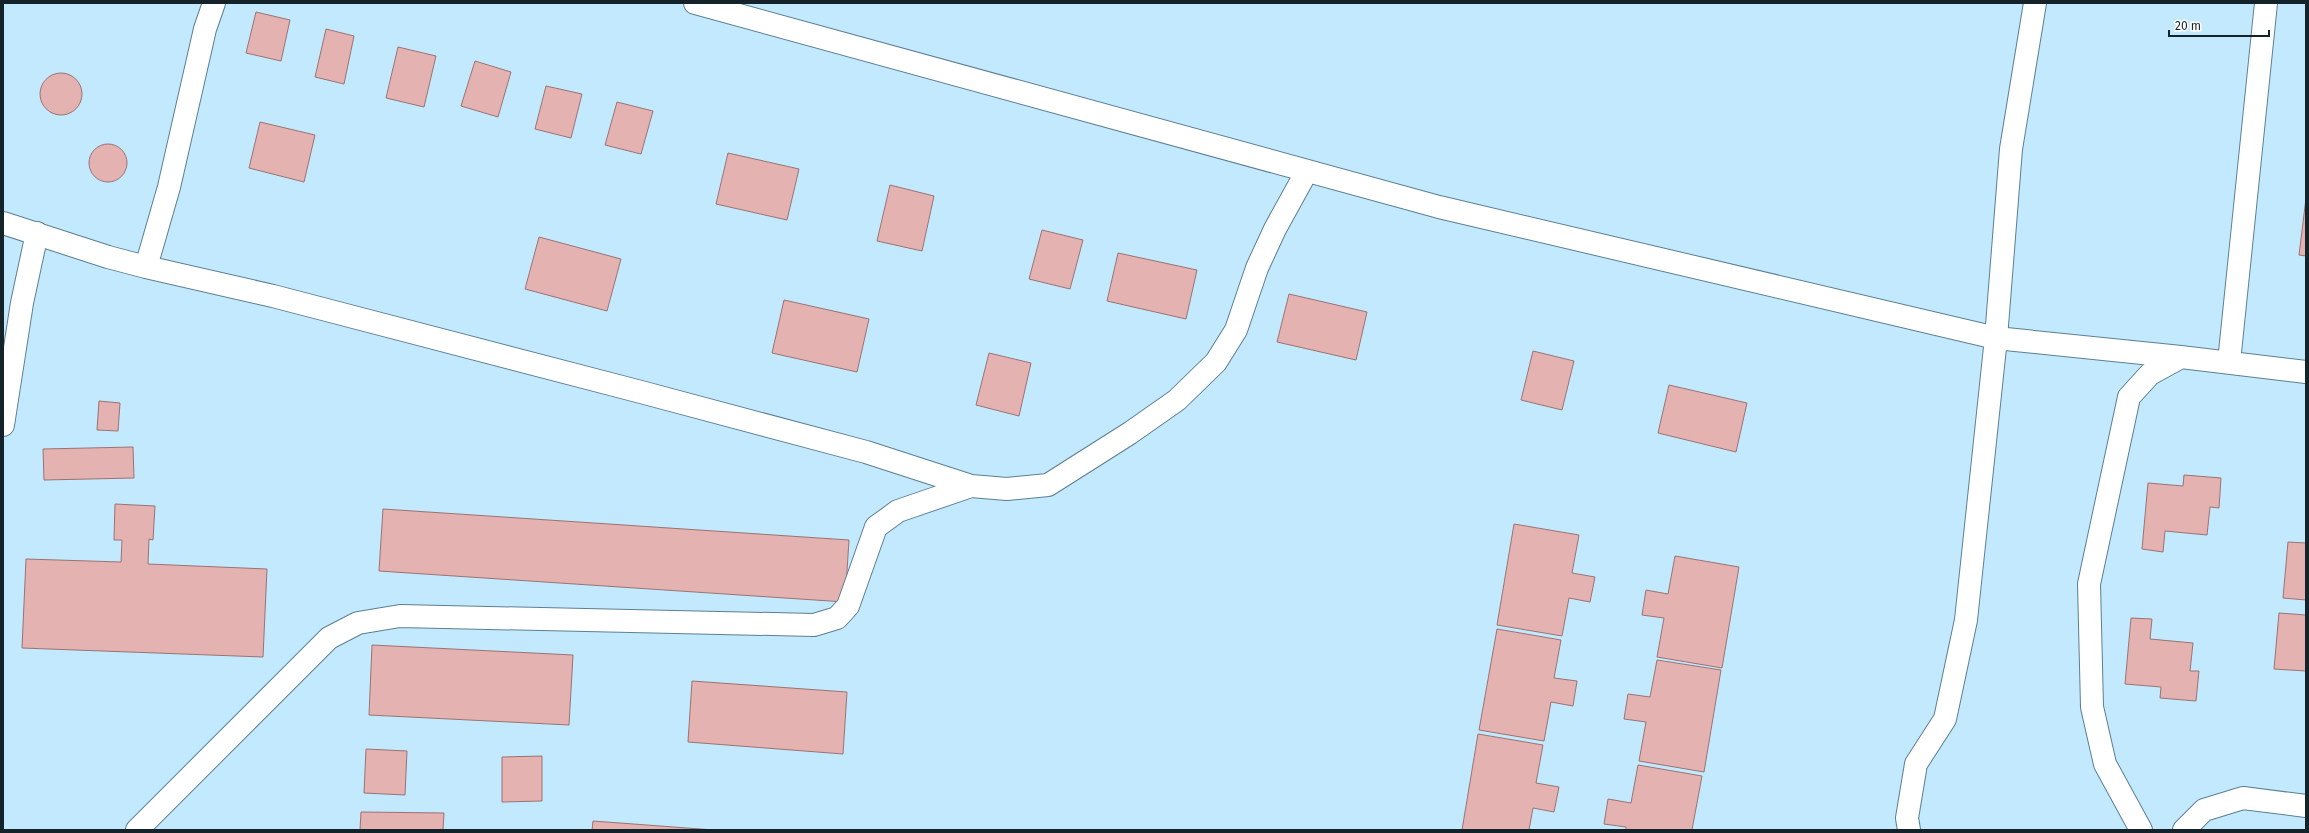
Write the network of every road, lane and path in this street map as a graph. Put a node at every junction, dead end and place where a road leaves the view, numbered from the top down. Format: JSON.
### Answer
{"nodes":[{"id":1,"x":214,"y":3,"type":"edge"},
{"id":2,"x":694,"y":3,"type":"edge"},
{"id":3,"x":2035,"y":3,"type":"edge"},
{"id":4,"x":2266,"y":3,"type":"edge"},
{"id":5,"x":1307,"y":171,"type":"junction"},
{"id":6,"x":3,"y":223,"type":"edge"},
{"id":7,"x":37,"y":233,"type":"junction"},
{"id":8,"x":146,"y":267,"type":"junction"},
{"id":9,"x":1996,"y":338,"type":"junction"},
{"id":10,"x":2181,"y":357,"type":"junction"},
{"id":11,"x":2229,"y":362,"type":"junction"},
{"id":12,"x":2306,"y":372,"type":"edge"},
{"id":13,"x":3,"y":425,"type":"edge"},
{"id":14,"x":971,"y":486,"type":"junction"},
{"id":15,"x":2306,"y":806,"type":"edge"},
{"id":16,"x":136,"y":830,"type":"edge"},
{"id":17,"x":1909,"y":830,"type":"edge"},
{"id":18,"x":2141,"y":830,"type":"edge"},
{"id":19,"x":2184,"y":830,"type":"edge"}],
"edges":[{"from":1,"to":8,"type":"street"},
{"from":2,"to":5,"type":"street"},
{"from":3,"to":9,"type":"street"},
{"from":4,"to":11,"type":"street"},
{"from":5,"to":9,"type":"street"},
{"from":5,"to":14,"type":"street"},
{"from":6,"to":7,"type":"street"},
{"from":7,"to":8,"type":"street"},
{"from":7,"to":13,"type":"street"},
{"from":8,"to":14,"type":"street"},
{"from":9,"to":10,"type":"street"},
{"from":9,"to":17,"type":"street"},
{"from":10,"to":11,"type":"street"},
{"from":10,"to":18,"type":"street"},
{"from":11,"to":12,"type":"street"},
{"from":14,"to":16,"type":"street"},
{"from":15,"to":19,"type":"street"}]}
